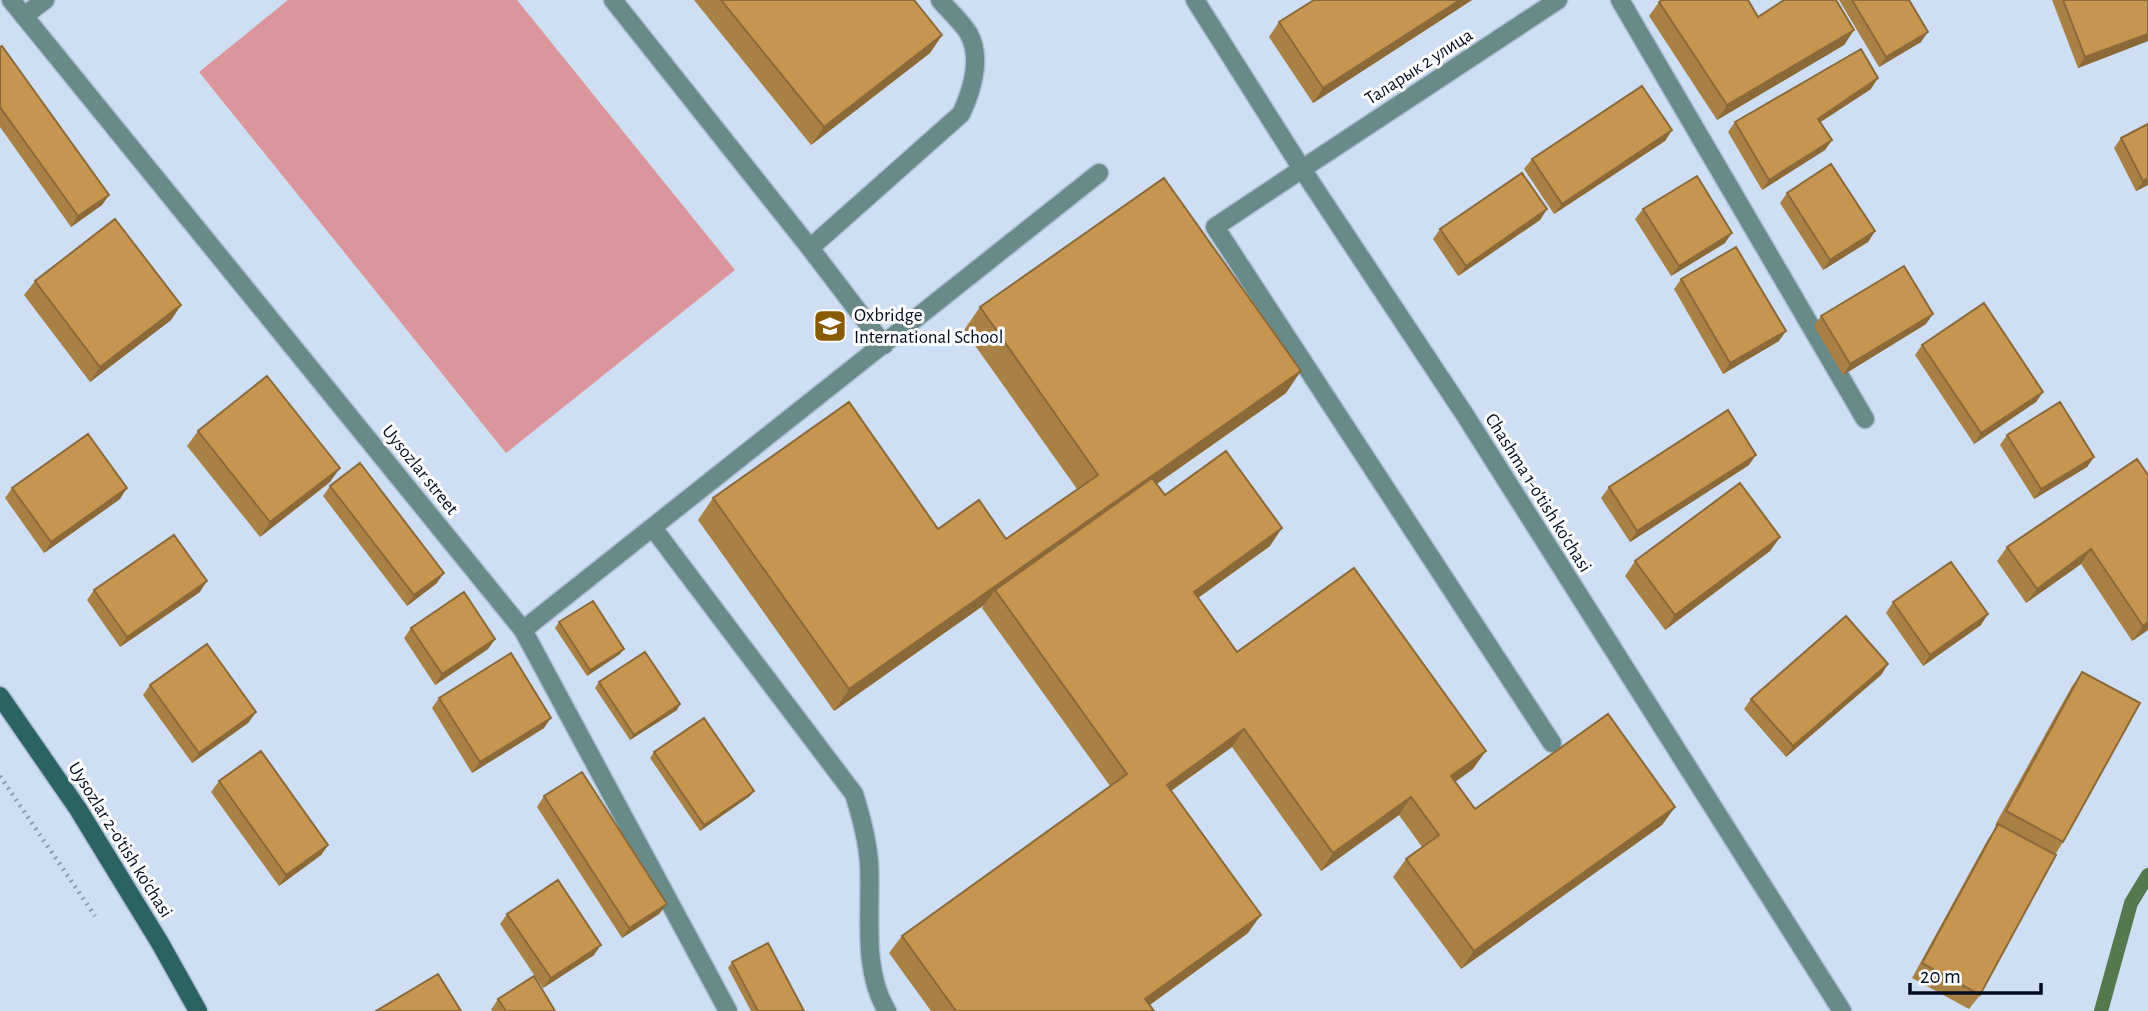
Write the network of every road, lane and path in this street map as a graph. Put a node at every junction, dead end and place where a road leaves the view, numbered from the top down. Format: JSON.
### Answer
{"nodes":[{"id":1,"x":11,"y":0,"type":"edge"},
{"id":2,"x":45,"y":0,"type":"edge"},
{"id":3,"x":613,"y":0,"type":"edge"},
{"id":4,"x":940,"y":0,"type":"edge"},
{"id":5,"x":1195,"y":0,"type":"edge"},
{"id":6,"x":1558,"y":0,"type":"edge"},
{"id":7,"x":1620,"y":0,"type":"edge"},
{"id":8,"x":24,"y":16,"type":"junction"},
{"id":9,"x":1302,"y":169,"type":"junction"},
{"id":10,"x":1099,"y":173,"type":"dead end"},
{"id":11,"x":810,"y":248,"type":"junction"},
{"id":12,"x":884,"y":345,"type":"junction"},
{"id":13,"x":1865,"y":419,"type":"dead end"},
{"id":14,"x":653,"y":528,"type":"junction"},
{"id":15,"x":523,"y":630,"type":"junction"},
{"id":16,"x":0,"y":695,"type":"edge"},
{"id":17,"x":1552,"y":743,"type":"dead end"},
{"id":18,"x":0,"y":776,"type":"edge"},
{"id":19,"x":95,"y":916,"type":"dead end"},
{"id":20,"x":198,"y":1011,"type":"edge"},
{"id":21,"x":728,"y":1011,"type":"edge"},
{"id":22,"x":887,"y":1011,"type":"edge"},
{"id":23,"x":1842,"y":1011,"type":"edge"}],
"edges":[{"from":1,"to":8,"type":"street","name":"Uysozlar street"},
{"from":2,"to":8,"type":"street"},
{"from":3,"to":11,"type":"street"},
{"from":4,"to":11,"type":"street"},
{"from":5,"to":9,"type":"street","name":"Chashma 1-o'tish ko'chasi"},
{"from":6,"to":9,"type":"street","name":"Таларык 2 улица"},
{"from":7,"to":13,"type":"street"},
{"from":8,"to":15,"type":"street","name":"Uysozlar street"},
{"from":9,"to":17,"type":"street","name":"Таларык 2 улица"},
{"from":9,"to":23,"type":"street","name":"Chashma 1-o'tish ko'chasi"},
{"from":10,"to":12,"type":"street"},
{"from":11,"to":12,"type":"street"},
{"from":12,"to":14,"type":"street"},
{"from":14,"to":15,"type":"street"},
{"from":14,"to":22,"type":"street"},
{"from":15,"to":21,"type":"street","name":"Uysozlar street"},
{"from":16,"to":20,"type":"street","name":"Uysozlar 2-o'tish ko'chasi"},
{"from":18,"to":19,"type":"path"}]}
